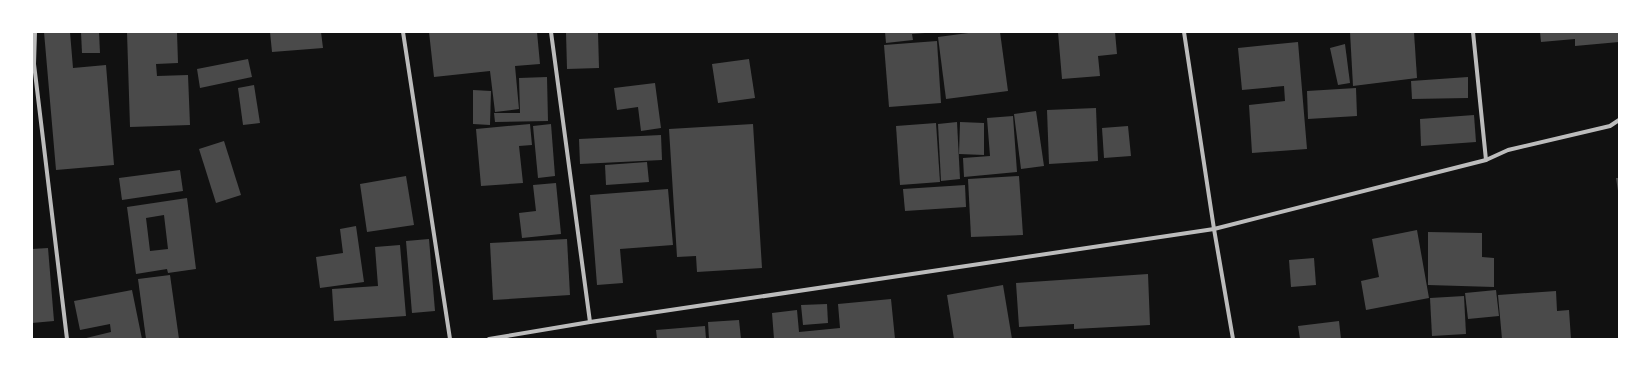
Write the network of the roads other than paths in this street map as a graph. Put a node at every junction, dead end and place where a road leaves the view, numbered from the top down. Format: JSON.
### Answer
{"nodes":[{"id":1,"x":35,"y":32,"type":"edge"},
{"id":2,"x":403,"y":32,"type":"edge"},
{"id":3,"x":551,"y":32,"type":"edge"},
{"id":4,"x":1184,"y":32,"type":"edge"},
{"id":5,"x":1473,"y":32,"type":"edge"},
{"id":6,"x":1619,"y":120,"type":"edge"},
{"id":7,"x":1486,"y":160,"type":"junction"},
{"id":8,"x":1214,"y":229,"type":"junction"},
{"id":9,"x":590,"y":322,"type":"junction"},
{"id":10,"x":67,"y":339,"type":"edge"},
{"id":11,"x":450,"y":339,"type":"edge"},
{"id":12,"x":489,"y":339,"type":"edge"},
{"id":13,"x":1233,"y":339,"type":"edge"}],
"edges":[{"from":1,"to":10,"type":"street"},
{"from":2,"to":11,"type":"street"},
{"from":3,"to":9,"type":"street"},
{"from":4,"to":8,"type":"street"},
{"from":5,"to":7,"type":"street"},
{"from":6,"to":7,"type":"street"},
{"from":7,"to":8,"type":"street"},
{"from":8,"to":9,"type":"street"},
{"from":8,"to":13,"type":"street"},
{"from":9,"to":12,"type":"street"}]}
